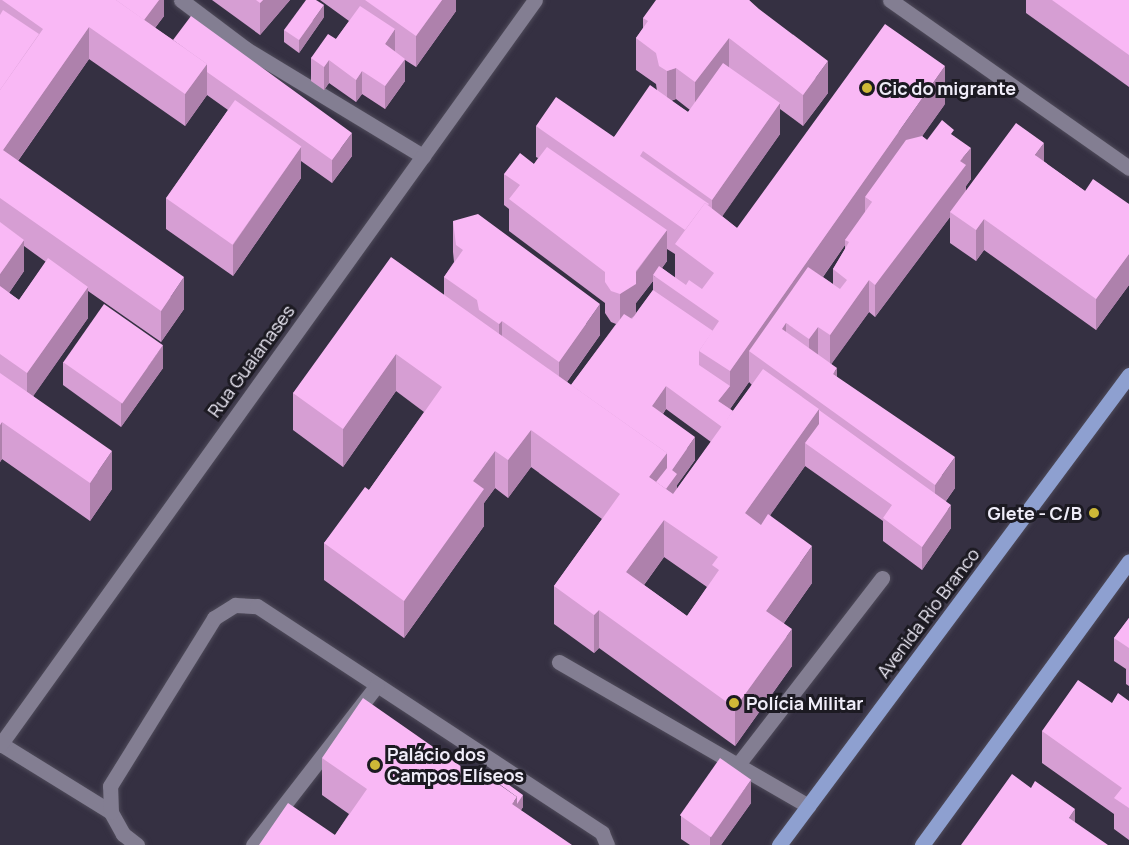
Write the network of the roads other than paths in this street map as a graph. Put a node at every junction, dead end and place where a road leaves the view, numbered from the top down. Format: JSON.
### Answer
{"nodes":[{"id":1,"x":181,"y":0,"type":"edge"},
{"id":2,"x":535,"y":0,"type":"edge"},
{"id":3,"x":890,"y":0,"type":"edge"},
{"id":4,"x":423,"y":156,"type":"junction"},
{"id":5,"x":1129,"y":168,"type":"edge"},
{"id":6,"x":1129,"y":375,"type":"edge"},
{"id":7,"x":1129,"y":561,"type":"edge"},
{"id":8,"x":882,"y":578,"type":"dead end"},
{"id":9,"x":559,"y":662,"type":"dead end"},
{"id":10,"x":377,"y":685,"type":"junction"},
{"id":11,"x":0,"y":745,"type":"edge"},
{"id":12,"x":736,"y":767,"type":"junction"},
{"id":13,"x":808,"y":806,"type":"junction"},
{"id":14,"x":111,"y":812,"type":"junction"},
{"id":15,"x":137,"y":845,"type":"edge"},
{"id":16,"x":253,"y":845,"type":"edge"},
{"id":17,"x":607,"y":845,"type":"edge"},
{"id":18,"x":779,"y":845,"type":"edge"},
{"id":19,"x":922,"y":845,"type":"edge"}],
"edges":[{"from":1,"to":4,"type":"street"},
{"from":2,"to":4,"type":"street","name":"Rua Guaianases"},
{"from":3,"to":5,"type":"street"},
{"from":4,"to":11,"type":"street","name":"Rua Guaianases"},
{"from":6,"to":13,"type":"main road","name":"Avenida Rio Branco"},
{"from":7,"to":19,"type":"main road"},
{"from":8,"to":12,"type":"street"},
{"from":9,"to":12,"type":"street"},
{"from":10,"to":14,"type":"street"},
{"from":10,"to":16,"type":"street"},
{"from":10,"to":17,"type":"street"},
{"from":11,"to":14,"type":"street"},
{"from":12,"to":13,"type":"street"},
{"from":13,"to":18,"type":"main road","name":"Avenida Rio Branco"},
{"from":14,"to":15,"type":"street"}]}
